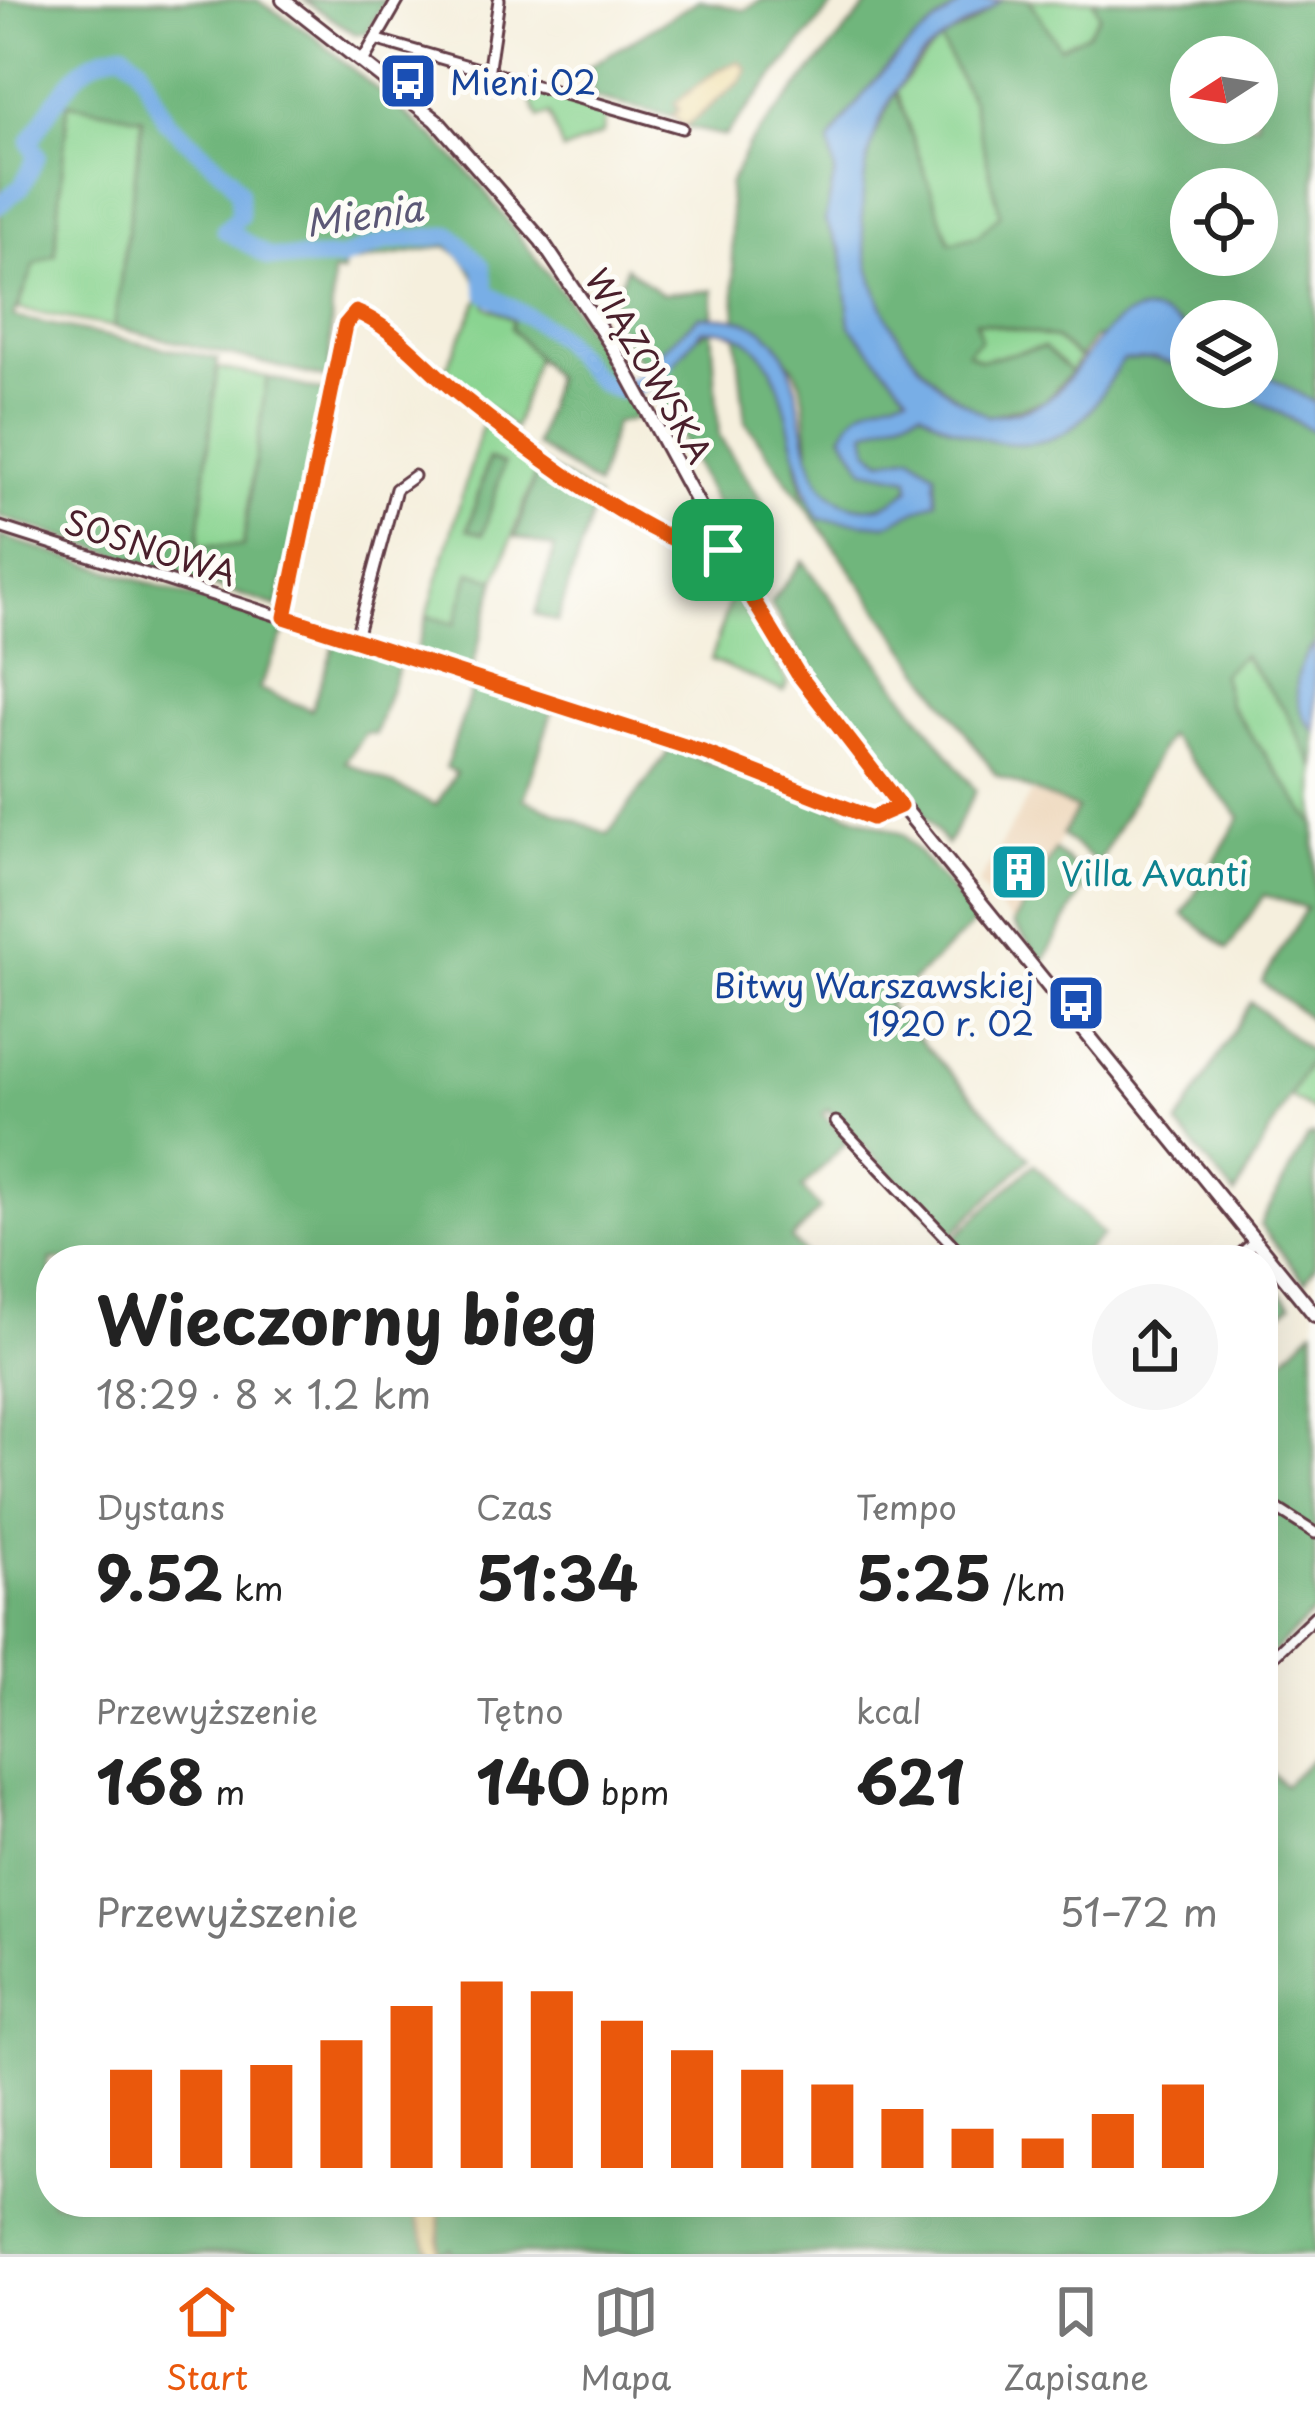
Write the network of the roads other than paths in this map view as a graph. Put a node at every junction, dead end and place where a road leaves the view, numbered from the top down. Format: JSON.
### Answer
{"nodes":[{"id":1,"x":283,"y":0,"type":"edge"},
{"id":2,"x":398,"y":0,"type":"edge"},
{"id":3,"x":499,"y":0,"type":"edge"},
{"id":4,"x":378,"y":40,"type":"junction"},
{"id":5,"x":364,"y":59,"type":"junction"},
{"id":6,"x":488,"y":74,"type":"junction"},
{"id":7,"x":682,"y":128,"type":"dead end"},
{"id":8,"x":414,"y":476,"type":"dead end"},
{"id":9,"x":0,"y":526,"type":"edge"},
{"id":10,"x":723,"y":550,"type":"junction"},
{"id":11,"x":285,"y":617,"type":"junction"},
{"id":12,"x":355,"y":641,"type":"junction"},
{"id":13,"x":900,"y":806,"type":"junction"},
{"id":14,"x":836,"y":1122,"type":"dead end"},
{"id":15,"x":1255,"y":1241,"type":"junction"},
{"id":16,"x":953,"y":1245,"type":"edge"},
{"id":17,"x":1251,"y":1245,"type":"edge"},
{"id":18,"x":1258,"y":1245,"type":"edge"},
{"id":19,"x":1278,"y":1269,"type":"edge"},
{"id":20,"x":1315,"y":1315,"type":"edge"},
{"id":21,"x":1278,"y":1510,"type":"edge"},
{"id":22,"x":1315,"y":1533,"type":"edge"},
{"id":23,"x":1315,"y":1616,"type":"edge"},
{"id":24,"x":1278,"y":1652,"type":"edge"}],
"edges":[{"from":1,"to":5,"type":"main road","name":"WIĄZOWSKA"},
{"from":2,"to":4,"type":"street"},
{"from":3,"to":6,"type":"street"},
{"from":4,"to":5,"type":"street"},
{"from":4,"to":6,"type":"street"},
{"from":5,"to":10,"type":"main road","name":"WIĄZOWSKA"},
{"from":6,"to":7,"type":"street"},
{"from":8,"to":12,"type":"street"},
{"from":9,"to":11,"type":"street","name":"SOSNOWA"},
{"from":10,"to":11,"type":"street"},
{"from":10,"to":13,"type":"main road","name":"WIĄZOWSKA"},
{"from":11,"to":12,"type":"street","name":"SOSNOWA"},
{"from":12,"to":13,"type":"street","name":"SOSNOWA"},
{"from":13,"to":15,"type":"main road","name":"WIĄZOWSKA"},
{"from":14,"to":16,"type":"street"},
{"from":15,"to":17,"type":"street"},
{"from":15,"to":18,"type":"main road","name":"WIĄZOWSKA"},
{"from":19,"to":20,"type":"main road","name":"WIĄZOWSKA"},
{"from":21,"to":22,"type":"street"},
{"from":23,"to":24,"type":"street"}]}
